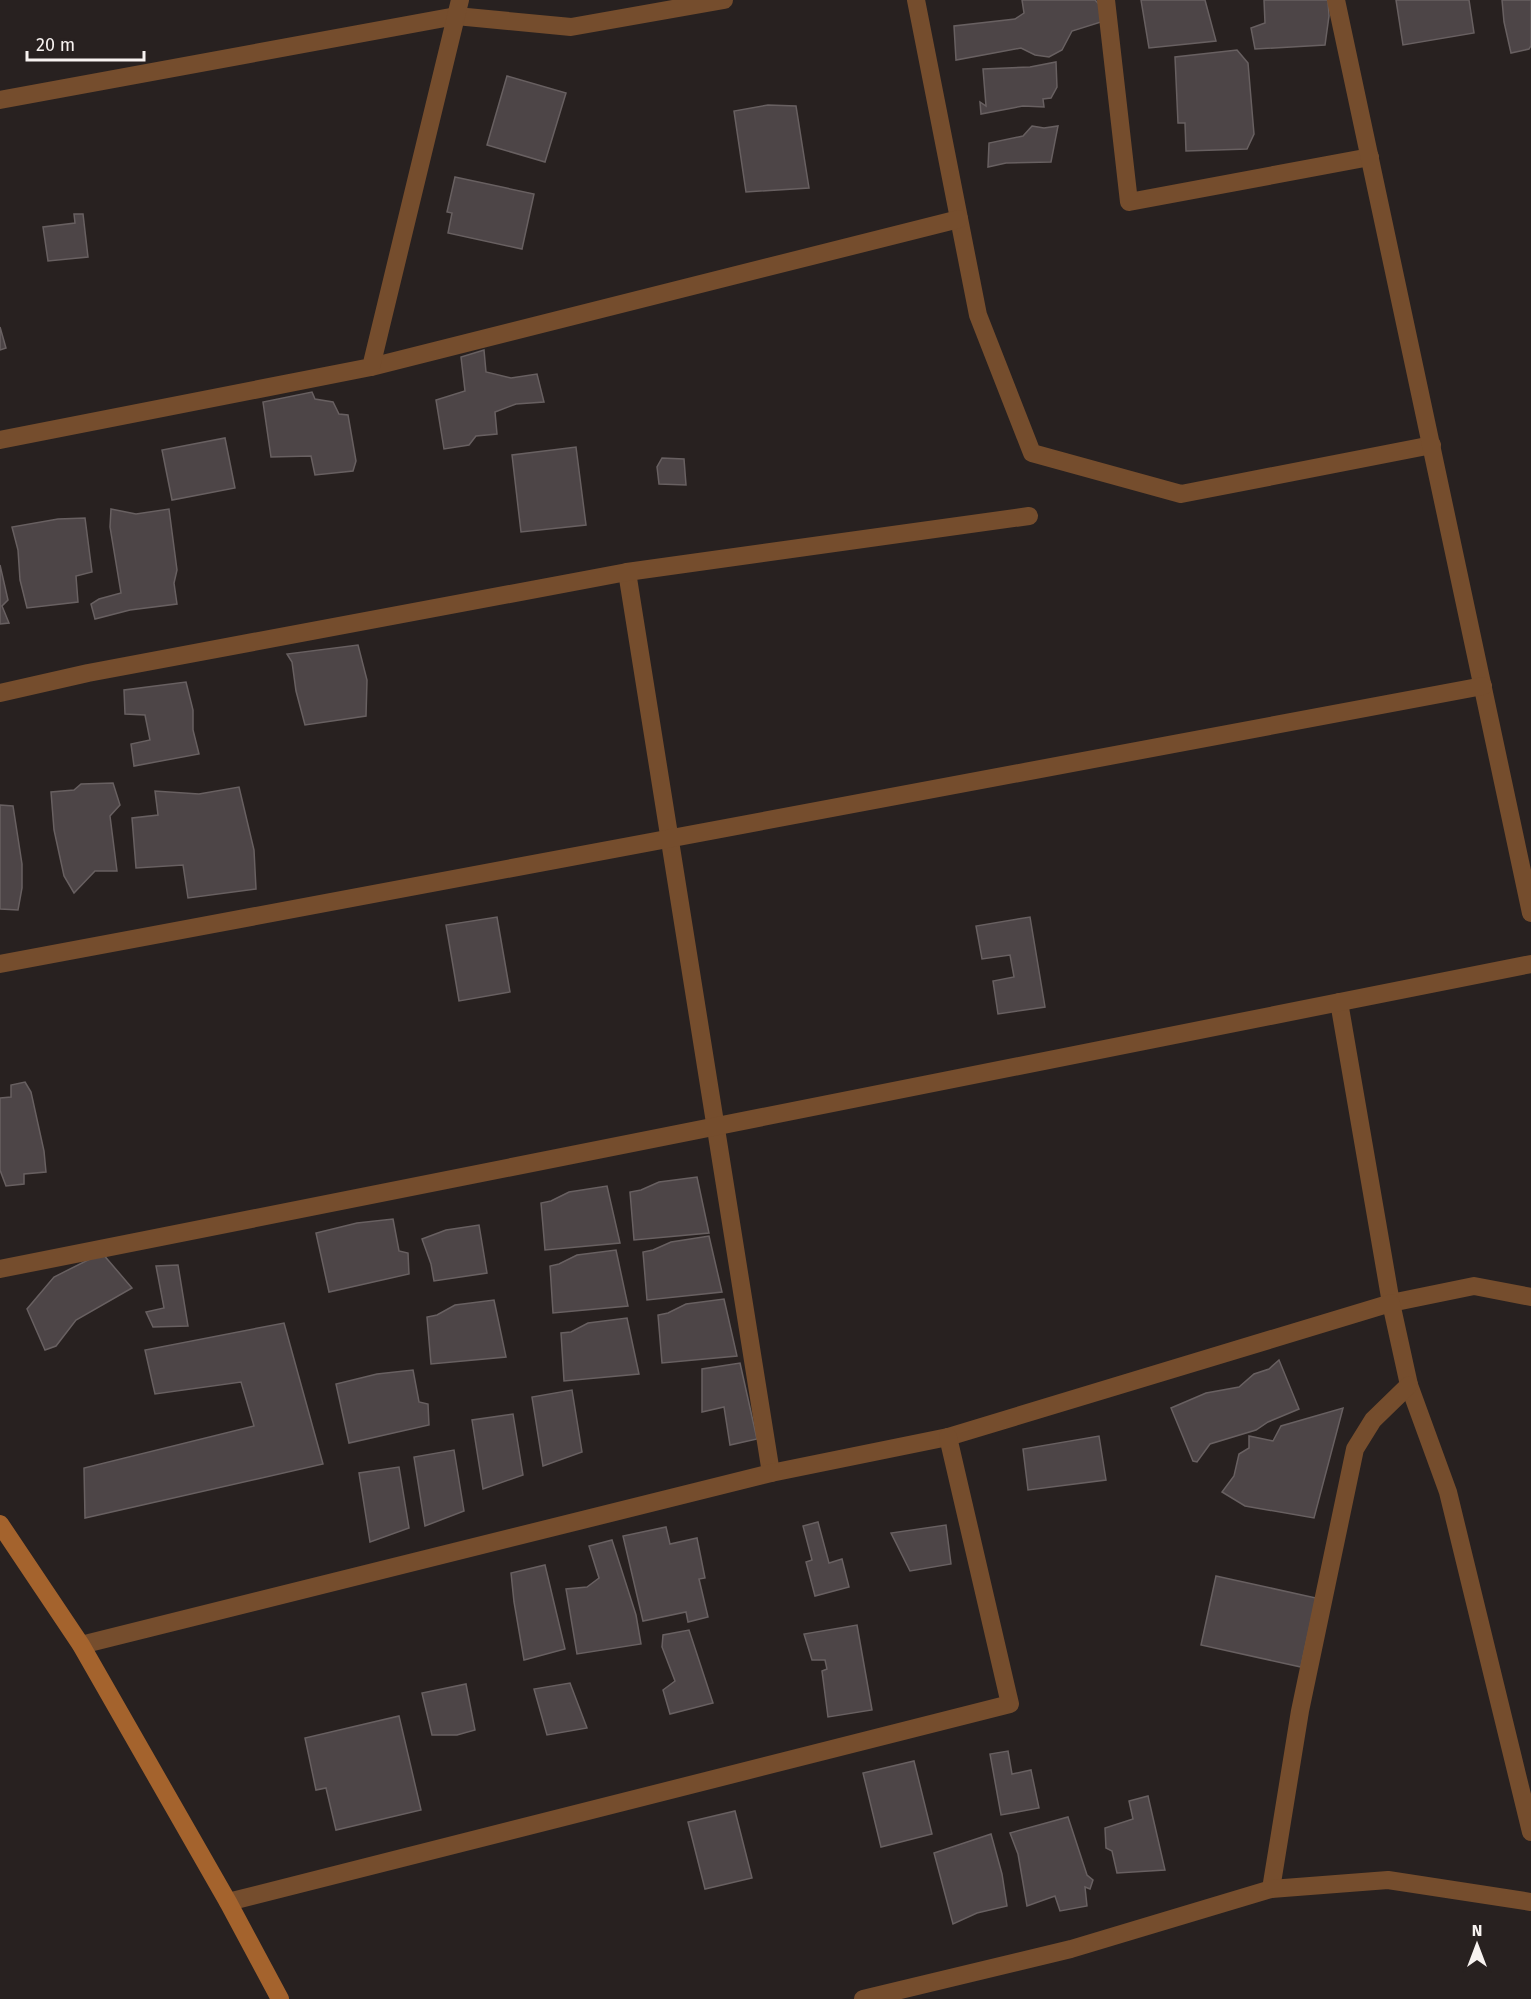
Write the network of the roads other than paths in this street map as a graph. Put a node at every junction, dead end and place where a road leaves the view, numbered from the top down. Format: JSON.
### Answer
{"nodes":[{"id":1,"x":724,"y":0,"type":"edge"},
{"id":2,"x":916,"y":0,"type":"edge"},
{"id":3,"x":1106,"y":0,"type":"edge"},
{"id":4,"x":1336,"y":0,"type":"edge"},
{"id":5,"x":458,"y":8,"type":"edge"},
{"id":6,"x":0,"y":100,"type":"edge"},
{"id":7,"x":1370,"y":157,"type":"junction"},
{"id":8,"x":959,"y":219,"type":"junction"},
{"id":9,"x":371,"y":367,"type":"junction"},
{"id":10,"x":0,"y":440,"type":"edge"},
{"id":11,"x":1432,"y":446,"type":"junction"},
{"id":12,"x":1029,"y":516,"type":"dead end"},
{"id":13,"x":627,"y":572,"type":"junction"},
{"id":14,"x":1483,"y":686,"type":"junction"},
{"id":15,"x":0,"y":693,"type":"edge"},
{"id":16,"x":669,"y":839,"type":"junction"},
{"id":17,"x":1531,"y":913,"type":"edge"},
{"id":18,"x":0,"y":964,"type":"edge"},
{"id":19,"x":1531,"y":964,"type":"edge"},
{"id":20,"x":1339,"y":1002,"type":"junction"},
{"id":21,"x":714,"y":1126,"type":"junction"},
{"id":22,"x":0,"y":1269,"type":"edge"},
{"id":23,"x":1531,"y":1297,"type":"edge"},
{"id":24,"x":1391,"y":1303,"type":"junction"},
{"id":25,"x":1409,"y":1385,"type":"junction"},
{"id":26,"x":948,"y":1437,"type":"junction"},
{"id":27,"x":771,"y":1473,"type":"junction"},
{"id":28,"x":0,"y":1524,"type":"edge"},
{"id":29,"x":81,"y":1645,"type":"junction"},
{"id":30,"x":1531,"y":1832,"type":"edge"},
{"id":31,"x":1271,"y":1889,"type":"junction"},
{"id":32,"x":228,"y":1902,"type":"junction"},
{"id":33,"x":1531,"y":1902,"type":"edge"},
{"id":34,"x":280,"y":1999,"type":"edge"},
{"id":35,"x":863,"y":1999,"type":"edge"}],
"edges":[{"from":1,"to":5,"type":"street"},
{"from":2,"to":8,"type":"street"},
{"from":3,"to":7,"type":"street"},
{"from":4,"to":7,"type":"street"},
{"from":5,"to":6,"type":"street"},
{"from":5,"to":9,"type":"street"},
{"from":7,"to":11,"type":"street"},
{"from":8,"to":9,"type":"street"},
{"from":8,"to":11,"type":"street"},
{"from":9,"to":10,"type":"street"},
{"from":11,"to":14,"type":"street"},
{"from":12,"to":13,"type":"street"},
{"from":13,"to":15,"type":"street"},
{"from":13,"to":16,"type":"street"},
{"from":14,"to":16,"type":"street"},
{"from":14,"to":17,"type":"street"},
{"from":16,"to":18,"type":"street"},
{"from":16,"to":21,"type":"street"},
{"from":19,"to":20,"type":"street"},
{"from":20,"to":21,"type":"street"},
{"from":20,"to":24,"type":"street"},
{"from":21,"to":22,"type":"street"},
{"from":21,"to":27,"type":"street"},
{"from":23,"to":24,"type":"street"},
{"from":24,"to":25,"type":"street"},
{"from":24,"to":26,"type":"street"},
{"from":25,"to":30,"type":"street"},
{"from":25,"to":31,"type":"street"},
{"from":26,"to":27,"type":"street"},
{"from":26,"to":32,"type":"street"},
{"from":27,"to":29,"type":"street"},
{"from":28,"to":29,"type":"main road"},
{"from":29,"to":32,"type":"main road"},
{"from":31,"to":33,"type":"street"},
{"from":31,"to":35,"type":"street"},
{"from":32,"to":34,"type":"main road"}]}
